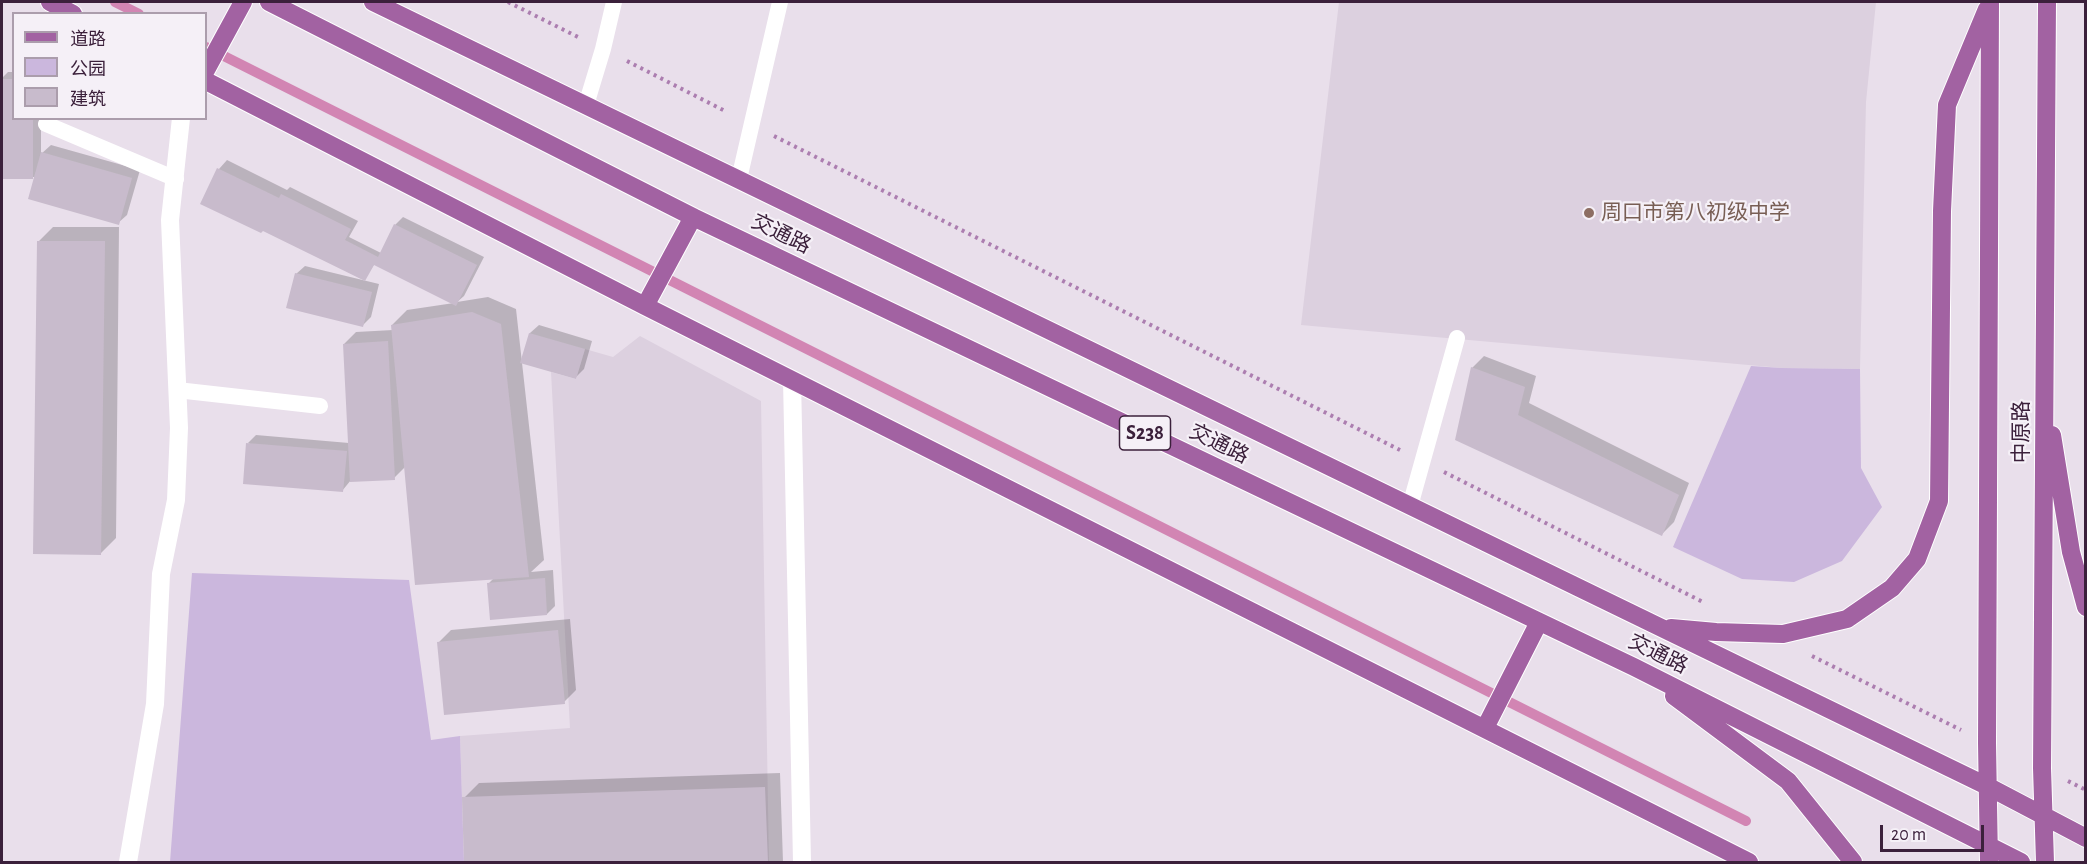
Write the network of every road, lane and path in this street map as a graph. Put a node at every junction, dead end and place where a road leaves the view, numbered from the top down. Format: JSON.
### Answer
{"nodes":[{"id":1,"x":50,"y":2,"type":"edge"},
{"id":2,"x":243,"y":2,"type":"edge"},
{"id":3,"x":269,"y":2,"type":"edge"},
{"id":4,"x":373,"y":2,"type":"edge"},
{"id":5,"x":508,"y":2,"type":"edge"},
{"id":6,"x":614,"y":2,"type":"edge"},
{"id":7,"x":780,"y":2,"type":"edge"},
{"id":8,"x":1990,"y":2,"type":"edge"},
{"id":9,"x":2047,"y":2,"type":"edge"},
{"id":10,"x":69,"y":12,"type":"edge"},
{"id":11,"x":603,"y":49,"type":"junction"},
{"id":12,"x":207,"y":68,"type":"edge"},
{"id":13,"x":207,"y":82,"type":"edge"},
{"id":14,"x":586,"y":105,"type":"junction"},
{"id":15,"x":181,"y":120,"type":"edge"},
{"id":16,"x":46,"y":124,"type":"dead end"},
{"id":17,"x":752,"y":124,"type":"junction"},
{"id":18,"x":176,"y":179,"type":"junction"},
{"id":19,"x":739,"y":179,"type":"junction"},
{"id":20,"x":693,"y":217,"type":"junction"},
{"id":21,"x":645,"y":306,"type":"junction"},
{"id":22,"x":1457,"y":338,"type":"dead end"},
{"id":23,"x":792,"y":379,"type":"junction"},
{"id":24,"x":2044,"y":386,"type":"junction"},
{"id":25,"x":177,"y":390,"type":"junction"},
{"id":26,"x":320,"y":406,"type":"dead end"},
{"id":27,"x":1423,"y":461,"type":"junction"},
{"id":28,"x":1410,"y":506,"type":"junction"},
{"id":29,"x":1712,"y":606,"type":"dead end"},
{"id":30,"x":2085,"y":607,"type":"edge"},
{"id":31,"x":1539,"y":622,"type":"junction"},
{"id":32,"x":1661,"y":627,"type":"junction"},
{"id":33,"x":1808,"y":654,"type":"dead end"},
{"id":34,"x":1634,"y":667,"type":"junction"},
{"id":35,"x":1485,"y":728,"type":"junction"},
{"id":36,"x":1988,"y":743,"type":"junction"},
{"id":37,"x":2042,"y":768,"type":"junction"},
{"id":38,"x":1989,"y":787,"type":"junction"},
{"id":39,"x":2085,"y":790,"type":"edge"},
{"id":40,"x":2042,"y":815,"type":"junction"},
{"id":41,"x":2085,"y":838,"type":"edge"},
{"id":42,"x":1989,"y":854,"type":"edge"},
{"id":43,"x":129,"y":862,"type":"edge"},
{"id":44,"x":802,"y":862,"type":"edge"},
{"id":45,"x":1749,"y":862,"type":"edge"},
{"id":46,"x":1853,"y":862,"type":"edge"},
{"id":47,"x":2021,"y":862,"type":"edge"},
{"id":48,"x":2045,"y":862,"type":"edge"}],
"edges":[{"from":1,"to":10,"type":"main road"},
{"from":2,"to":12,"type":"main road"},
{"from":3,"to":20,"type":"main road","name":"交通路","number":"S238"},
{"from":4,"to":14,"type":"main road","name":"交通路","number":"S238"},
{"from":5,"to":11,"type":"path"},
{"from":6,"to":11,"type":"lane"},
{"from":7,"to":17,"type":"lane"},
{"from":8,"to":32,"type":"main road"},
{"from":8,"to":36,"type":"main road","name":"中原路"},
{"from":9,"to":24,"type":"main road","name":"中原路"},
{"from":11,"to":14,"type":"lane"},
{"from":11,"to":17,"type":"path"},
{"from":13,"to":21,"type":"main road"},
{"from":14,"to":19,"type":"main road","name":"交通路","number":"S238"},
{"from":15,"to":18,"type":"street"},
{"from":16,"to":18,"type":"lane"},
{"from":17,"to":19,"type":"lane"},
{"from":17,"to":27,"type":"path"},
{"from":18,"to":25,"type":"street"},
{"from":19,"to":28,"type":"main road","name":"交通路","number":"S238"},
{"from":20,"to":21,"type":"main road"},
{"from":20,"to":31,"type":"main road","name":"交通路","number":"S238"},
{"from":21,"to":23,"type":"main road"},
{"from":22,"to":27,"type":"lane"},
{"from":23,"to":35,"type":"main road"},
{"from":23,"to":44,"type":"street"},
{"from":24,"to":30,"type":"main road"},
{"from":24,"to":37,"type":"main road","name":"中原路"},
{"from":25,"to":26,"type":"lane"},
{"from":25,"to":43,"type":"street"},
{"from":27,"to":28,"type":"lane"},
{"from":27,"to":29,"type":"path"},
{"from":28,"to":32,"type":"main road","name":"交通路","number":"S238"},
{"from":31,"to":34,"type":"main road","name":"交通路","number":"S238"},
{"from":31,"to":35,"type":"main road"},
{"from":32,"to":38,"type":"main road","name":"交通路","number":"S238"},
{"from":33,"to":36,"type":"path"},
{"from":34,"to":42,"type":"main road","name":"交通路","number":"S238"},
{"from":34,"to":46,"type":"main road"},
{"from":35,"to":45,"type":"main road"},
{"from":36,"to":38,"type":"main road","name":"中原路"},
{"from":37,"to":39,"type":"path"},
{"from":37,"to":40,"type":"main road","name":"中原路"},
{"from":38,"to":40,"type":"main road","name":"交通路","number":"S238"},
{"from":38,"to":42,"type":"main road","name":"中原路"},
{"from":40,"to":41,"type":"main road","name":"交通路","number":"S238"},
{"from":40,"to":48,"type":"main road","name":"中原路"},
{"from":42,"to":47,"type":"main road","name":"交通路","number":"S238"}]}
